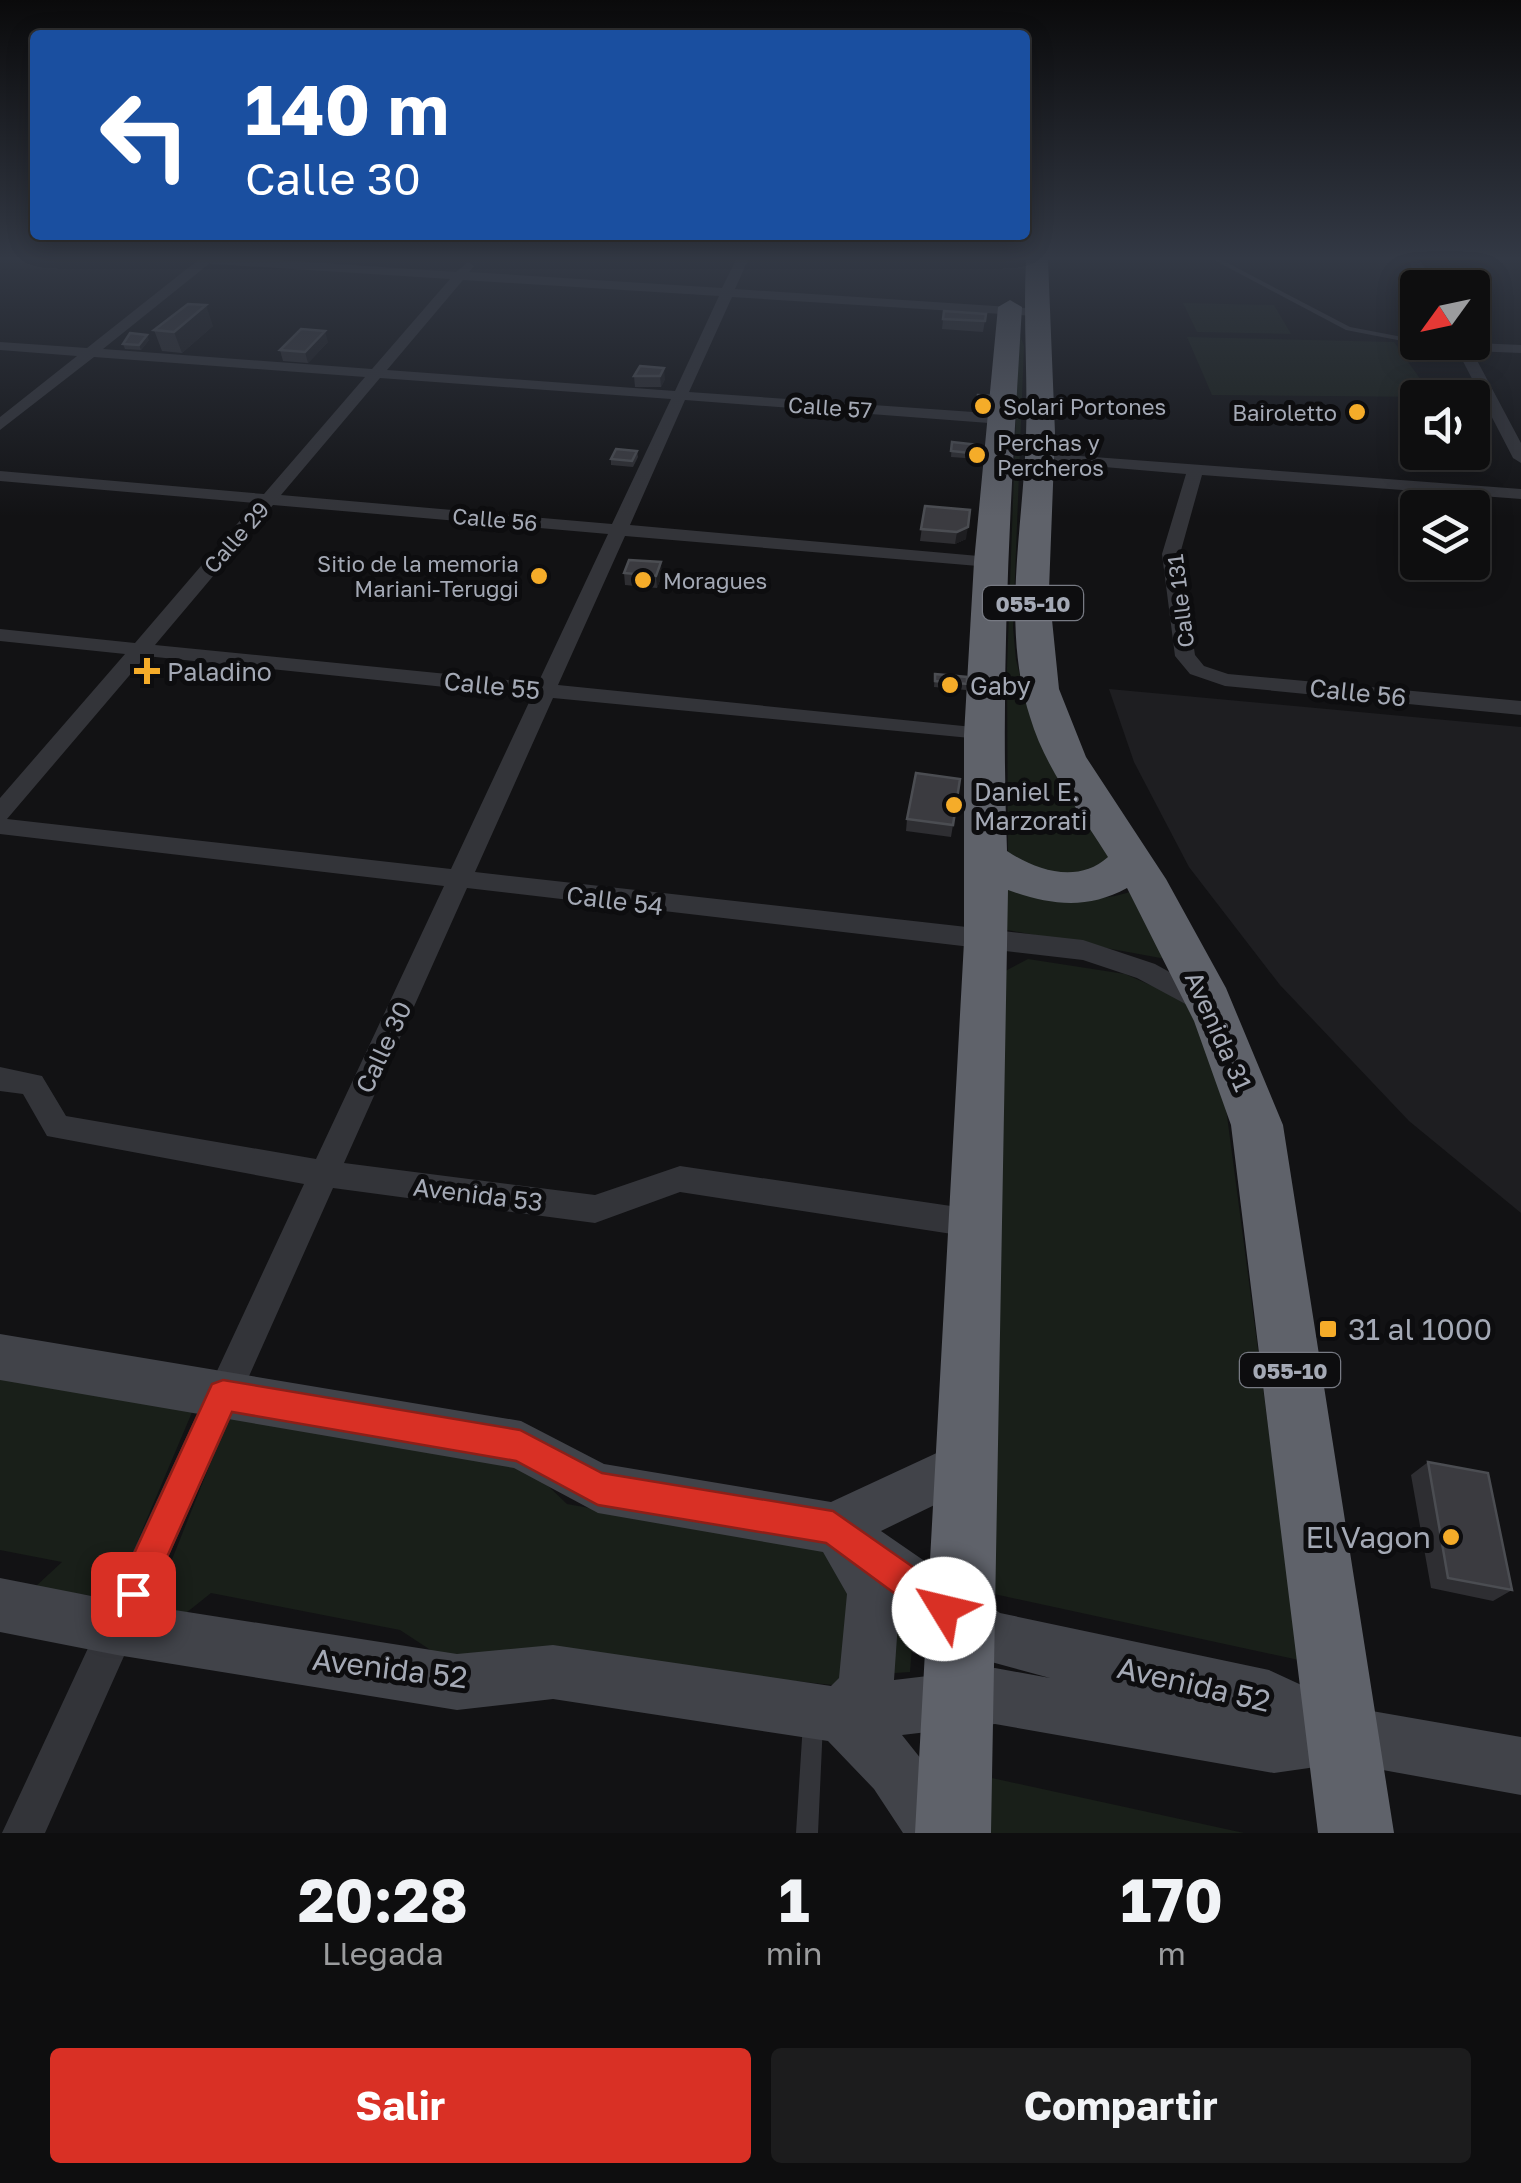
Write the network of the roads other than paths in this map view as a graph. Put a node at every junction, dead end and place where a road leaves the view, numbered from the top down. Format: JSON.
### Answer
{"nodes":[{"id":1,"x":0,"y":346,"type":"edge"},
{"id":2,"x":99,"y":346,"type":"edge"},
{"id":3,"x":400,"y":346,"type":"edge"},
{"id":4,"x":703,"y":346,"type":"edge"},
{"id":5,"x":1016,"y":346,"type":"edge"},
{"id":6,"x":1026,"y":346,"type":"edge"},
{"id":7,"x":1490,"y":347,"type":"edge"},
{"id":8,"x":1521,"y":350,"type":"edge"},
{"id":9,"x":91,"y":352,"type":"junction"},
{"id":10,"x":1469,"y":360,"type":"edge"},
{"id":11,"x":376,"y":374,"type":"junction"},
{"id":12,"x":680,"y":396,"type":"junction"},
{"id":13,"x":1002,"y":420,"type":"junction"},
{"id":14,"x":0,"y":425,"type":"edge"},
{"id":15,"x":1040,"y":458,"type":"junction"},
{"id":16,"x":1521,"y":458,"type":"edge"},
{"id":17,"x":1196,"y":472,"type":"junction"},
{"id":18,"x":0,"y":476,"type":"edge"},
{"id":19,"x":1521,"y":494,"type":"edge"},
{"id":20,"x":268,"y":499,"type":"junction"},
{"id":21,"x":619,"y":529,"type":"junction"},
{"id":22,"x":990,"y":562,"type":"junction"},
{"id":23,"x":0,"y":635,"type":"edge"},
{"id":24,"x":140,"y":649,"type":"junction"},
{"id":25,"x":1196,"y":670,"type":"joint"},
{"id":26,"x":545,"y":690,"type":"junction"},
{"id":27,"x":1521,"y":708,"type":"edge"},
{"id":28,"x":983,"y":735,"type":"junction"},
{"id":29,"x":0,"y":813,"type":"edge"},
{"id":30,"x":0,"y":826,"type":"edge"},
{"id":31,"x":985,"y":856,"type":"junction"},
{"id":32,"x":1132,"y":860,"type":"junction"},
{"id":33,"x":458,"y":882,"type":"junction"},
{"id":34,"x":988,"y":942,"type":"junction"},
{"id":35,"x":1216,"y":1011,"type":"junction"},
{"id":36,"x":0,"y":1080,"type":"edge"},
{"id":37,"x":324,"y":1174,"type":"junction"},
{"id":38,"x":978,"y":1224,"type":"junction"},
{"id":39,"x":0,"y":1357,"type":"edge"},
{"id":40,"x":223,"y":1395,"type":"junction"},
{"id":41,"x":969,"y":1463,"type":"junction"},
{"id":42,"x":833,"y":1528,"type":"junction"},
{"id":43,"x":0,"y":1606,"type":"edge"},
{"id":44,"x":961,"y":1620,"type":"junction"},
{"id":45,"x":117,"y":1628,"type":"junction"},
{"id":46,"x":958,"y":1702,"type":"junction"},
{"id":47,"x":828,"y":1713,"type":"junction"},
{"id":48,"x":1344,"y":1736,"type":"junction"},
{"id":49,"x":1521,"y":1766,"type":"edge"},
{"id":50,"x":24,"y":1833,"type":"edge"},
{"id":51,"x":807,"y":1833,"type":"edge"},
{"id":52,"x":935,"y":1833,"type":"edge"},
{"id":53,"x":953,"y":1833,"type":"edge"},
{"id":54,"x":1356,"y":1833,"type":"edge"}],
"edges":[{"from":1,"to":9,"type":"street","name":"Calle 57"},
{"from":2,"to":9,"type":"street"},
{"from":3,"to":11,"type":"street","name":"Calle 29"},
{"from":4,"to":12,"type":"street","name":"Calle 30"},
{"from":5,"to":13,"type":"highway","name":"Avenida 31","number":"055-10"},
{"from":6,"to":15,"type":"highway","name":"Avenida 31","number":"055-10"},
{"from":7,"to":8,"type":"street"},
{"from":9,"to":11,"type":"street","name":"Calle 57"},
{"from":9,"to":14,"type":"street"},
{"from":10,"to":16,"type":"street"},
{"from":11,"to":12,"type":"street","name":"Calle 57"},
{"from":11,"to":20,"type":"street","name":"Calle 29"},
{"from":12,"to":13,"type":"street","name":"Calle 57"},
{"from":12,"to":21,"type":"street","name":"Calle 30"},
{"from":13,"to":22,"type":"highway","name":"Avenida 31","number":"055-10"},
{"from":15,"to":17,"type":"street"},
{"from":15,"to":32,"type":"highway","name":"Avenida 31","number":"055-10"},
{"from":17,"to":19,"type":"street"},
{"from":17,"to":25,"type":"street","name":"Calle 131"},
{"from":18,"to":20,"type":"street","name":"Calle 56"},
{"from":20,"to":21,"type":"street","name":"Calle 56"},
{"from":20,"to":24,"type":"street","name":"Calle 29"},
{"from":21,"to":22,"type":"street","name":"Calle 56"},
{"from":21,"to":26,"type":"street","name":"Calle 30"},
{"from":22,"to":28,"type":"highway","name":"Avenida 31","number":"055-10"},
{"from":23,"to":24,"type":"street","name":"Calle 55"},
{"from":24,"to":26,"type":"street","name":"Calle 55"},
{"from":24,"to":29,"type":"street","name":"Calle 29"},
{"from":25,"to":27,"type":"street","name":"Calle 56"},
{"from":26,"to":28,"type":"street","name":"Calle 55"},
{"from":26,"to":33,"type":"street","name":"Calle 30"},
{"from":28,"to":31,"type":"highway","name":"Avenida 31","number":"055-10"},
{"from":30,"to":33,"type":"street","name":"Calle 54"},
{"from":31,"to":32,"type":"highway"},
{"from":31,"to":34,"type":"highway","name":"Avenida 31","number":"055-10"},
{"from":32,"to":35,"type":"highway","name":"Avenida 31","number":"055-10"},
{"from":33,"to":34,"type":"street","name":"Calle 54"},
{"from":33,"to":37,"type":"street","name":"Calle 30"},
{"from":34,"to":35,"type":"street","name":"Calle 54"},
{"from":34,"to":38,"type":"highway","name":"Avenida 31","number":"055-10"},
{"from":35,"to":48,"type":"highway","name":"Avenida 31","number":"055-10"},
{"from":36,"to":37,"type":"street","name":"Avenida 53"},
{"from":37,"to":38,"type":"street","name":"Avenida 53"},
{"from":37,"to":40,"type":"street","name":"Calle 30"},
{"from":38,"to":41,"type":"highway","name":"Avenida 31","number":"055-10"},
{"from":39,"to":40,"type":"street","name":"Avenida 52"},
{"from":40,"to":42,"type":"street","name":"Avenida 52"},
{"from":40,"to":45,"type":"street","name":"Calle 30"},
{"from":41,"to":42,"type":"street"},
{"from":41,"to":44,"type":"highway","name":"Avenida 31","number":"055-10"},
{"from":42,"to":44,"type":"street","name":"Avenida 52"},
{"from":42,"to":47,"type":"street"},
{"from":43,"to":45,"type":"street","name":"Avenida 52"},
{"from":44,"to":46,"type":"highway","name":"Avenida 31","number":"055-10"},
{"from":44,"to":48,"type":"street","name":"Avenida 52"},
{"from":45,"to":47,"type":"street","name":"Avenida 52"},
{"from":45,"to":50,"type":"street","name":"Calle 30"},
{"from":46,"to":47,"type":"street","name":"Avenida 52"},
{"from":46,"to":48,"type":"street","name":"Avenida 52"},
{"from":46,"to":53,"type":"highway","name":"Avenida 31","number":"055-10"},
{"from":47,"to":51,"type":"lane"},
{"from":47,"to":52,"type":"street"},
{"from":48,"to":49,"type":"street","name":"Avenida 52"},
{"from":48,"to":54,"type":"highway","name":"Avenida 31","number":"055-10"}]}
